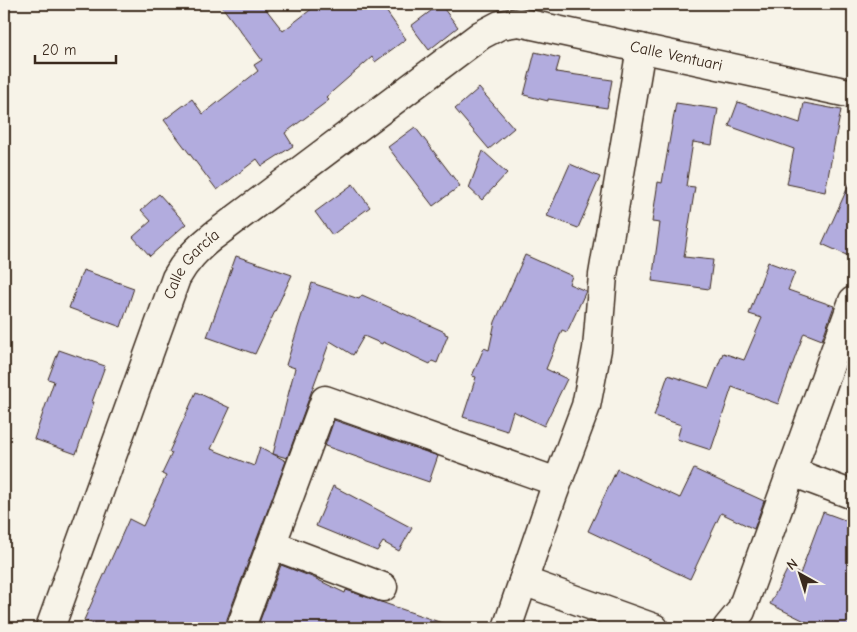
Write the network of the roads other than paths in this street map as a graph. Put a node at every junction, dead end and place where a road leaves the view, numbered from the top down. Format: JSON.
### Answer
{"nodes":[{"id":1,"x":500,"y":25,"type":"joint"},
{"id":2,"x":641,"y":48,"type":"junction"},
{"id":3,"x":853,"y":94,"type":"edge"},
{"id":4,"x":853,"y":301,"type":"edge"},
{"id":5,"x":792,"y":472,"type":"junction"},
{"id":6,"x":557,"y":482,"type":"junction"},
{"id":7,"x":853,"y":495,"type":"edge"},
{"id":8,"x":272,"y":544,"type":"junction"},
{"id":9,"x":523,"y":581,"type":"junction"},
{"id":10,"x":383,"y":587,"type":"dead end"},
{"id":11,"x":242,"y":624,"type":"dead end"},
{"id":12,"x":50,"y":628,"type":"edge"},
{"id":13,"x":507,"y":628,"type":"edge"},
{"id":14,"x":654,"y":628,"type":"edge"},
{"id":15,"x":728,"y":628,"type":"edge"}],
"edges":[{"from":1,"to":2,"type":"street","name":"Calle Ventuari"},
{"from":1,"to":12,"type":"street","name":"Calle García"},
{"from":2,"to":3,"type":"street","name":"Calle Ventuari"},
{"from":2,"to":6,"type":"street"},
{"from":4,"to":5,"type":"street"},
{"from":5,"to":7,"type":"street"},
{"from":5,"to":15,"type":"street"},
{"from":6,"to":8,"type":"street"},
{"from":6,"to":9,"type":"street"},
{"from":8,"to":10,"type":"street"},
{"from":8,"to":11,"type":"street"},
{"from":9,"to":13,"type":"street"},
{"from":9,"to":14,"type":"street"}]}
